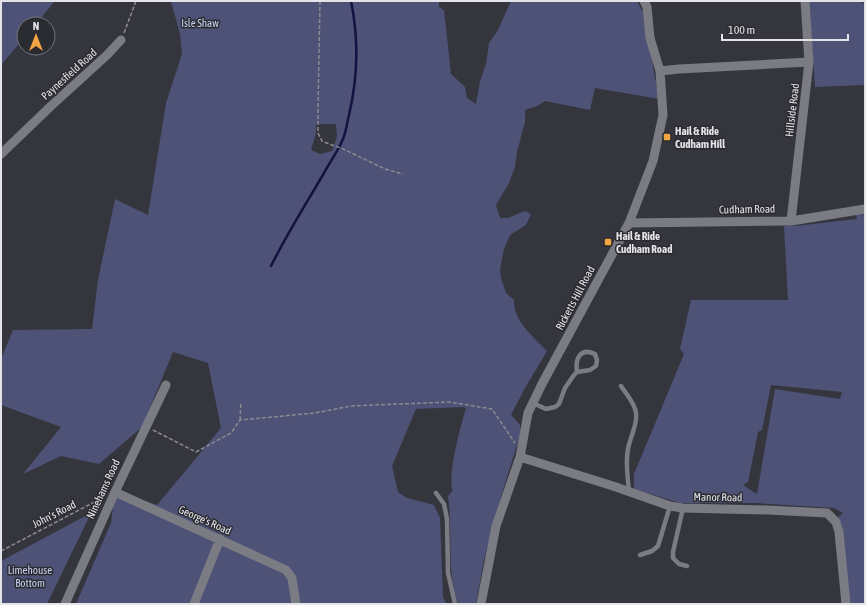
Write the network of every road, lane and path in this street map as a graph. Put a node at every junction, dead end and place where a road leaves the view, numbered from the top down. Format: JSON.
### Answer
{"nodes":[{"id":1,"x":136,"y":1,"type":"edge"},
{"id":2,"x":320,"y":1,"type":"edge"},
{"id":3,"x":644,"y":1,"type":"edge"},
{"id":4,"x":805,"y":1,"type":"edge"},
{"id":5,"x":121,"y":40,"type":"joint"},
{"id":6,"x":809,"y":62,"type":"junction"},
{"id":7,"x":660,"y":71,"type":"junction"},
{"id":8,"x":1,"y":154,"type":"edge"},
{"id":9,"x":403,"y":174,"type":"dead end"},
{"id":10,"x":865,"y":209,"type":"edge"},
{"id":11,"x":791,"y":221,"type":"junction"},
{"id":12,"x":629,"y":223,"type":"junction"},
{"id":13,"x":578,"y":372,"type":"junction"},
{"id":14,"x":166,"y":385,"type":"dead end"},
{"id":15,"x":621,"y":386,"type":"dead end"},
{"id":16,"x":241,"y":402,"type":"dead end"},
{"id":17,"x":532,"y":403,"type":"junction"},
{"id":18,"x":240,"y":420,"type":"junction"},
{"id":19,"x":146,"y":426,"type":"junction"},
{"id":20,"x":523,"y":444,"type":"junction"},
{"id":21,"x":520,"y":457,"type":"junction"},
{"id":22,"x":115,"y":492,"type":"junction"},
{"id":23,"x":629,"y":492,"type":"junction"},
{"id":24,"x":436,"y":493,"type":"dead end"},
{"id":25,"x":670,"y":506,"type":"junction"},
{"id":26,"x":683,"y":508,"type":"junction"},
{"id":27,"x":220,"y":540,"type":"junction"},
{"id":28,"x":1,"y":551,"type":"edge"},
{"id":29,"x":640,"y":555,"type":"dead end"},
{"id":30,"x":687,"y":566,"type":"dead end"},
{"id":31,"x":65,"y":604,"type":"edge"},
{"id":32,"x":194,"y":604,"type":"edge"},
{"id":33,"x":296,"y":604,"type":"edge"},
{"id":34,"x":455,"y":604,"type":"edge"},
{"id":35,"x":481,"y":604,"type":"edge"},
{"id":36,"x":846,"y":604,"type":"edge"}],
"edges":[{"from":1,"to":5,"type":"path"},
{"from":2,"to":9,"type":"path"},
{"from":3,"to":7,"type":"street","name":"Ricketts Hill Road"},
{"from":4,"to":6,"type":"street","name":"Hillside Road"},
{"from":5,"to":8,"type":"street","name":"Paynesfield Road"},
{"from":6,"to":7,"type":"street"},
{"from":6,"to":11,"type":"street","name":"Hillside Road"},
{"from":7,"to":12,"type":"street","name":"Ricketts Hill Road"},
{"from":10,"to":11,"type":"street","name":"Cudham Road"},
{"from":11,"to":12,"type":"street","name":"Cudham Road"},
{"from":12,"to":17,"type":"street","name":"Ricketts Hill Road"},
{"from":13,"to":13,"type":"lane"},
{"from":13,"to":17,"type":"lane"},
{"from":14,"to":19,"type":"street","name":"Ninehams Road"},
{"from":15,"to":23,"type":"lane"},
{"from":16,"to":18,"type":"path"},
{"from":17,"to":20,"type":"street","name":"Ricketts Hill Road"},
{"from":18,"to":19,"type":"path"},
{"from":18,"to":20,"type":"path"},
{"from":19,"to":22,"type":"street","name":"Ninehams Road"},
{"from":20,"to":21,"type":"street","name":"Ricketts Hill Road"},
{"from":21,"to":23,"type":"street","name":"Manor Road"},
{"from":21,"to":35,"type":"street","name":"Ricketts Hill Road"},
{"from":22,"to":27,"type":"street","name":"George's Road"},
{"from":22,"to":28,"type":"path","name":"John's Road"},
{"from":22,"to":31,"type":"street","name":"Ninehams Road"},
{"from":23,"to":25,"type":"street","name":"Manor Road"},
{"from":24,"to":34,"type":"lane"},
{"from":25,"to":26,"type":"street","name":"Manor Road"},
{"from":25,"to":29,"type":"lane"},
{"from":26,"to":30,"type":"lane"},
{"from":26,"to":36,"type":"street","name":"Manor Road"},
{"from":27,"to":32,"type":"street"},
{"from":27,"to":33,"type":"street","name":"George's Road"}]}
